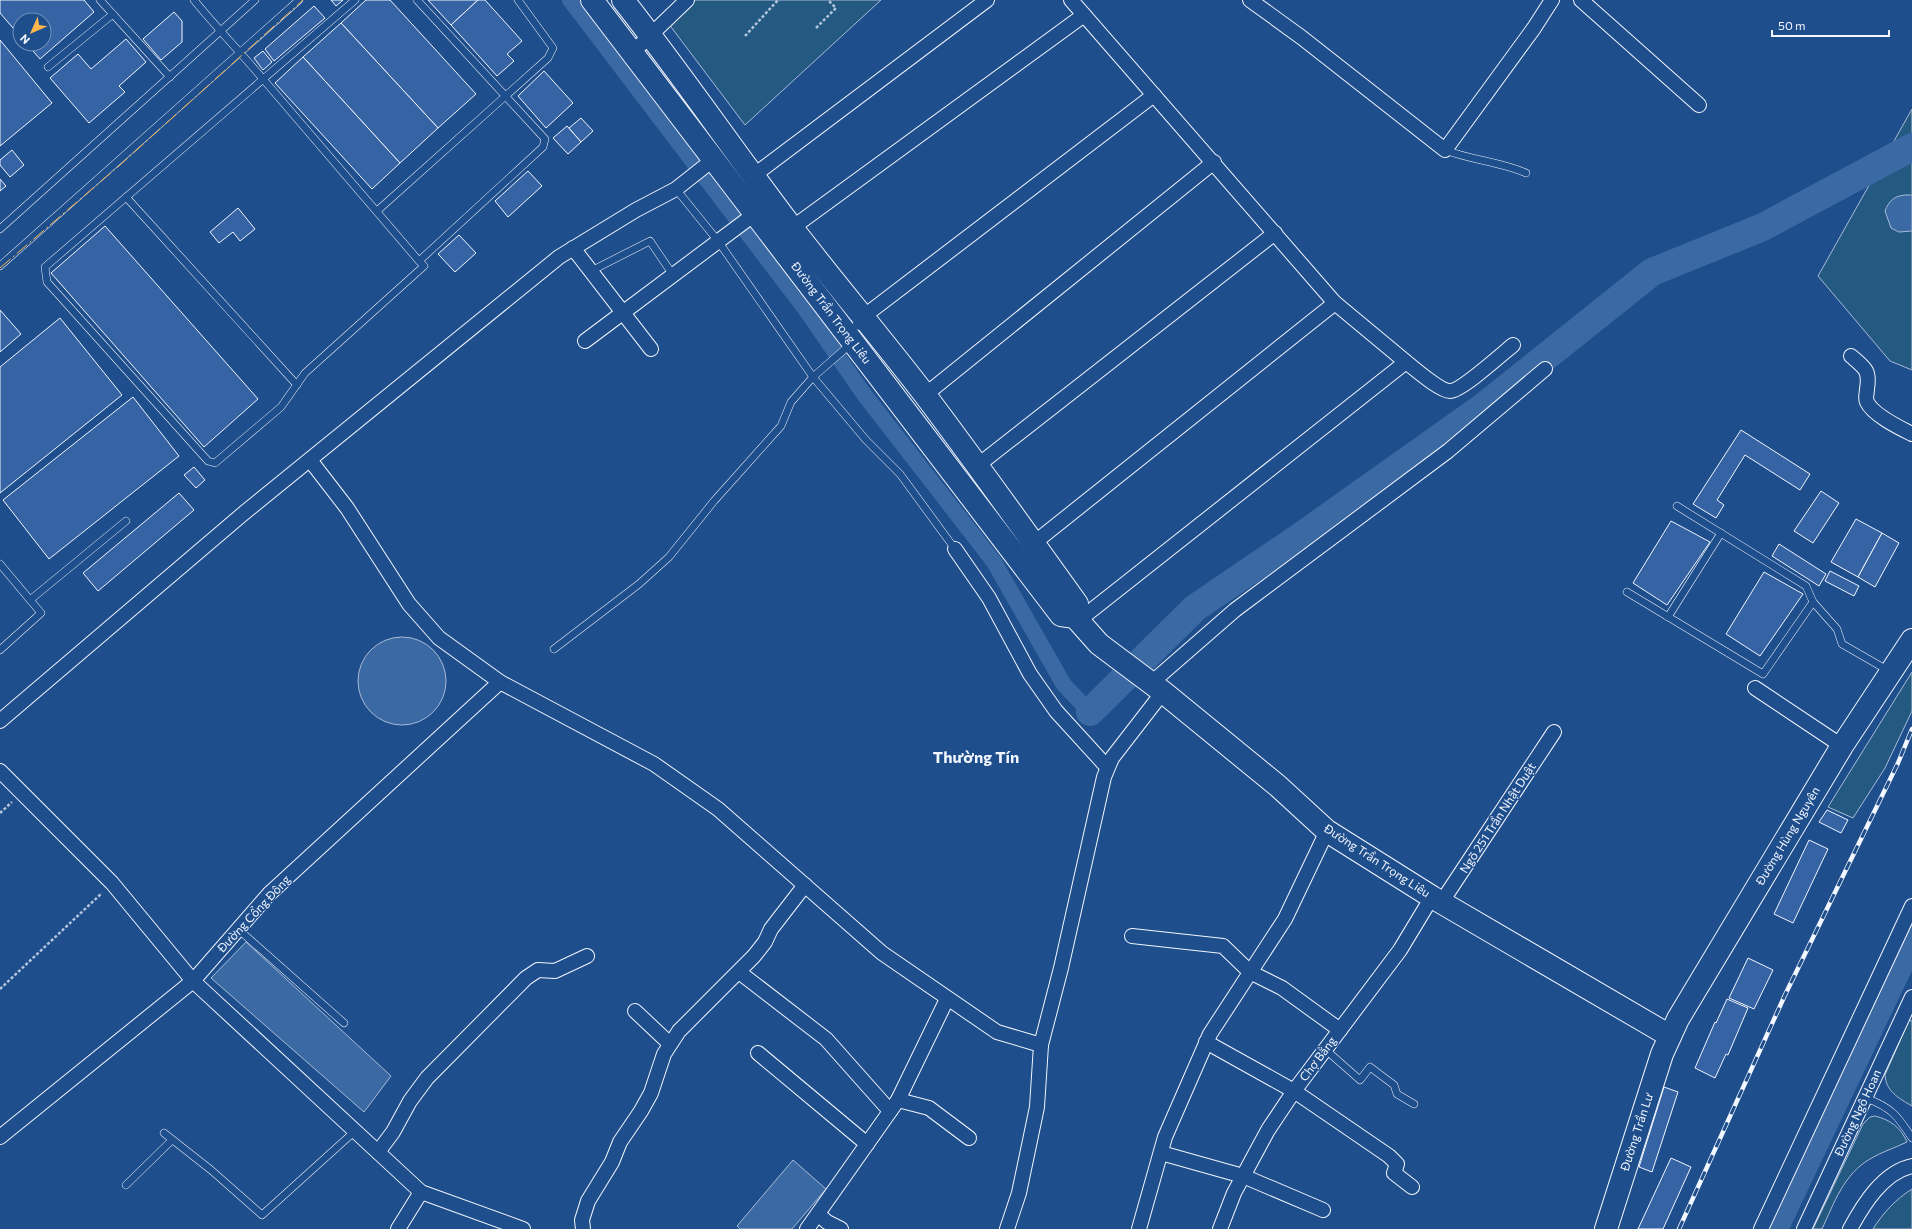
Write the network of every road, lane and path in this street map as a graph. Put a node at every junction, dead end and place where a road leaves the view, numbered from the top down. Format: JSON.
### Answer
{"nodes":[{"id":1,"x":100,"y":0,"type":"edge"},
{"id":2,"x":194,"y":0,"type":"edge"},
{"id":3,"x":255,"y":0,"type":"edge"},
{"id":4,"x":299,"y":0,"type":"edge"},
{"id":5,"x":355,"y":0,"type":"edge"},
{"id":6,"x":417,"y":0,"type":"edge"},
{"id":7,"x":518,"y":0,"type":"edge"},
{"id":8,"x":592,"y":0,"type":"edge"},
{"id":9,"x":623,"y":0,"type":"edge"},
{"id":10,"x":686,"y":0,"type":"edge"},
{"id":11,"x":778,"y":0,"type":"edge"},
{"id":12,"x":828,"y":0,"type":"edge"},
{"id":13,"x":987,"y":0,"type":"edge"},
{"id":14,"x":1071,"y":0,"type":"edge"},
{"id":15,"x":1250,"y":0,"type":"edge"},
{"id":16,"x":1552,"y":0,"type":"edge"},
{"id":17,"x":1581,"y":0,"type":"edge"},
{"id":18,"x":113,"y":14,"type":"junction"},
{"id":19,"x":1084,"y":15,"type":"junction"},
{"id":20,"x":816,"y":28,"type":"dead end"},
{"id":21,"x":219,"y":31,"type":"junction"},
{"id":22,"x":650,"y":34,"type":"junction"},
{"id":23,"x":745,"y":36,"type":"dead end"},
{"id":24,"x":240,"y":52,"type":"junction"},
{"id":25,"x":632,"y":53,"type":"junction"},
{"id":26,"x":48,"y":67,"type":"dead end"},
{"id":27,"x":170,"y":77,"type":"junction"},
{"id":28,"x":263,"y":79,"type":"junction"},
{"id":29,"x":1154,"y":95,"type":"junction"},
{"id":30,"x":506,"y":96,"type":"junction"},
{"id":31,"x":1700,"y":105,"type":"dead end"},
{"id":32,"x":1445,"y":150,"type":"junction"},
{"id":33,"x":714,"y":159,"type":"junction"},
{"id":34,"x":1214,"y":162,"type":"junction"},
{"id":35,"x":1526,"y":173,"type":"dead end"},
{"id":36,"x":753,"y":176,"type":"junction"},
{"id":37,"x":677,"y":188,"type":"junction"},
{"id":38,"x":126,"y":197,"type":"junction"},
{"id":39,"x":376,"y":211,"type":"junction"},
{"id":40,"x":752,"y":216,"type":"junction"},
{"id":41,"x":792,"y":228,"type":"junction"},
{"id":42,"x":0,"y":229,"type":"edge"},
{"id":43,"x":1275,"y":233,"type":"junction"},
{"id":44,"x":718,"y":241,"type":"junction"},
{"id":45,"x":573,"y":248,"type":"junction"},
{"id":46,"x":420,"y":261,"type":"junction"},
{"id":47,"x":0,"y":266,"type":"edge"},
{"id":48,"x":592,"y":271,"type":"junction"},
{"id":49,"x":673,"y":275,"type":"junction"},
{"id":50,"x":1335,"y":303,"type":"junction"},
{"id":51,"x":624,"y":312,"type":"junction"},
{"id":52,"x":864,"y":316,"type":"junction"},
{"id":53,"x":585,"y":341,"type":"dead end"},
{"id":54,"x":848,"y":344,"type":"junction"},
{"id":55,"x":1513,"y":345,"type":"dead end"},
{"id":56,"x":651,"y":349,"type":"dead end"},
{"id":57,"x":1851,"y":356,"type":"dead end"},
{"id":58,"x":1406,"y":362,"type":"junction"},
{"id":59,"x":1545,"y":369,"type":"dead end"},
{"id":60,"x":815,"y":375,"type":"junction"},
{"id":61,"x":297,"y":385,"type":"junction"},
{"id":62,"x":924,"y":395,"type":"junction"},
{"id":63,"x":1912,"y":434,"type":"edge"},
{"id":64,"x":310,"y":460,"type":"junction"},
{"id":65,"x":977,"y":466,"type":"junction"},
{"id":66,"x":1677,"y":506,"type":"dead end"},
{"id":67,"x":126,"y":522,"type":"dead end"},
{"id":68,"x":1721,"y":533,"type":"junction"},
{"id":69,"x":1034,"y":543,"type":"junction"},
{"id":70,"x":955,"y":549,"type":"joint"},
{"id":71,"x":0,"y":564,"type":"edge"},
{"id":72,"x":1627,"y":592,"type":"dead end"},
{"id":73,"x":30,"y":600,"type":"junction"},
{"id":74,"x":1813,"y":602,"type":"junction"},
{"id":75,"x":1668,"y":617,"type":"junction"},
{"id":76,"x":1077,"y":619,"type":"junction"},
{"id":77,"x":1912,"y":640,"type":"edge"},
{"id":78,"x":554,"y":649,"type":"dead end"},
{"id":79,"x":0,"y":650,"type":"edge"},
{"id":80,"x":1891,"y":672,"type":"junction"},
{"id":81,"x":500,"y":682,"type":"junction"},
{"id":82,"x":1156,"y":688,"type":"junction"},
{"id":83,"x":1755,"y":688,"type":"dead end"},
{"id":84,"x":0,"y":721,"type":"edge"},
{"id":85,"x":1554,"y":732,"type":"dead end"},
{"id":86,"x":1842,"y":746,"type":"junction"},
{"id":87,"x":1107,"y":767,"type":"junction"},
{"id":88,"x":0,"y":771,"type":"edge"},
{"id":89,"x":1327,"y":831,"type":"junction"},
{"id":90,"x":112,"y":883,"type":"junction"},
{"id":91,"x":805,"y":885,"type":"junction"},
{"id":92,"x":1437,"y":900,"type":"junction"},
{"id":93,"x":1912,"y":906,"type":"edge"},
{"id":94,"x":238,"y":929,"type":"junction"},
{"id":95,"x":1132,"y":936,"type":"dead end"},
{"id":96,"x":587,"y":956,"type":"dead end"},
{"id":97,"x":740,"y":972,"type":"junction"},
{"id":98,"x":1250,"y":972,"type":"junction"},
{"id":99,"x":193,"y":981,"type":"junction"},
{"id":100,"x":0,"y":989,"type":"edge"},
{"id":101,"x":947,"y":999,"type":"junction"},
{"id":102,"x":1910,"y":1005,"type":"edge"},
{"id":103,"x":635,"y":1011,"type":"dead end"},
{"id":104,"x":344,"y":1023,"type":"dead end"},
{"id":105,"x":1340,"y":1030,"type":"junction"},
{"id":106,"x":1670,"y":1036,"type":"junction"},
{"id":107,"x":1206,"y":1042,"type":"junction"},
{"id":108,"x":670,"y":1044,"type":"junction"},
{"id":109,"x":1041,"y":1045,"type":"junction"},
{"id":110,"x":1326,"y":1050,"type":"junction"},
{"id":111,"x":758,"y":1053,"type":"dead end"},
{"id":112,"x":1294,"y":1091,"type":"junction"},
{"id":113,"x":1866,"y":1098,"type":"junction"},
{"id":114,"x":1414,"y":1104,"type":"dead end"},
{"id":115,"x":894,"y":1105,"type":"junction"},
{"id":116,"x":355,"y":1131,"type":"junction"},
{"id":117,"x":164,"y":1133,"type":"dead end"},
{"id":118,"x":0,"y":1138,"type":"edge"},
{"id":119,"x":969,"y":1138,"type":"dead end"},
{"id":120,"x":1912,"y":1138,"type":"edge"},
{"id":121,"x":172,"y":1140,"type":"junction"},
{"id":122,"x":867,"y":1144,"type":"junction"},
{"id":123,"x":378,"y":1152,"type":"junction"},
{"id":124,"x":1161,"y":1153,"type":"junction"},
{"id":125,"x":1912,"y":1166,"type":"edge"},
{"id":126,"x":1243,"y":1176,"type":"junction"},
{"id":127,"x":126,"y":1185,"type":"dead end"},
{"id":128,"x":1412,"y":1187,"type":"dead end"},
{"id":129,"x":422,"y":1192,"type":"junction"},
{"id":130,"x":1323,"y":1210,"type":"dead end"},
{"id":131,"x":818,"y":1214,"type":"junction"},
{"id":132,"x":398,"y":1229,"type":"edge"},
{"id":133,"x":523,"y":1229,"type":"edge"},
{"id":134,"x":583,"y":1229,"type":"edge"},
{"id":135,"x":808,"y":1229,"type":"edge"},
{"id":136,"x":841,"y":1229,"type":"edge"},
{"id":137,"x":1007,"y":1229,"type":"edge"},
{"id":138,"x":1139,"y":1229,"type":"edge"},
{"id":139,"x":1220,"y":1229,"type":"edge"},
{"id":140,"x":1606,"y":1229,"type":"edge"},
{"id":141,"x":1761,"y":1229,"type":"edge"},
{"id":142,"x":1804,"y":1229,"type":"edge"},
{"id":143,"x":1850,"y":1229,"type":"edge"}],
"edges":[{"from":1,"to":18,"type":"lane"},
{"from":2,"to":21,"type":"lane"},
{"from":3,"to":21,"type":"lane"},
{"from":4,"to":24,"type":"lane"},
{"from":5,"to":28,"type":"lane"},
{"from":6,"to":30,"type":"lane"},
{"from":7,"to":30,"type":"lane"},
{"from":8,"to":25,"type":"main road","name":"Đường Trần Trọng Liêu"},
{"from":9,"to":22,"type":"main road","name":"Đường Trần Trọng Liêu"},
{"from":10,"to":22,"type":"street"},
{"from":11,"to":23,"type":"path"},
{"from":12,"to":20,"type":"path"},
{"from":13,"to":36,"type":"street"},
{"from":14,"to":19,"type":"street"},
{"from":15,"to":32,"type":"street"},
{"from":16,"to":32,"type":"street"},
{"from":17,"to":31,"type":"street"},
{"from":18,"to":26,"type":"lane"},
{"from":18,"to":27,"type":"lane"},
{"from":19,"to":29,"type":"street"},
{"from":19,"to":41,"type":"street"},
{"from":21,"to":24,"type":"lane"},
{"from":21,"to":27,"type":"lane"},
{"from":22,"to":25,"type":"street"},
{"from":22,"to":36,"type":"main road","name":"Đường Trần Trọng Liêu"},
{"from":24,"to":28,"type":"lane"},
{"from":24,"to":47,"type":"lane"},
{"from":25,"to":33,"type":"main road","name":"Đường Trần Trọng Liêu"},
{"from":27,"to":42,"type":"lane"},
{"from":28,"to":38,"type":"lane"},
{"from":28,"to":39,"type":"lane"},
{"from":29,"to":34,"type":"street"},
{"from":29,"to":52,"type":"street"},
{"from":30,"to":39,"type":"lane"},
{"from":30,"to":46,"type":"lane"},
{"from":32,"to":35,"type":"lane"},
{"from":33,"to":37,"type":"street"},
{"from":33,"to":40,"type":"main road","name":"Đường Trần Trọng Liêu"},
{"from":34,"to":43,"type":"street"},
{"from":34,"to":62,"type":"street"},
{"from":36,"to":41,"type":"main road","name":"Đường Trần Trọng Liêu"},
{"from":37,"to":44,"type":"lane"},
{"from":37,"to":45,"type":"street"},
{"from":38,"to":61,"type":"lane"},
{"from":38,"to":61,"type":"lane"},
{"from":39,"to":46,"type":"lane"},
{"from":40,"to":44,"type":"street"},
{"from":40,"to":54,"type":"main road","name":"Đường Trần Trọng Liêu"},
{"from":41,"to":52,"type":"main road","name":"Đường Trần Trọng Liêu"},
{"from":43,"to":50,"type":"street"},
{"from":43,"to":65,"type":"street"},
{"from":44,"to":49,"type":"street"},
{"from":44,"to":60,"type":"lane"},
{"from":45,"to":48,"type":"street"},
{"from":45,"to":64,"type":"street"},
{"from":46,"to":61,"type":"lane"},
{"from":48,"to":49,"type":"lane"},
{"from":48,"to":51,"type":"street"},
{"from":49,"to":51,"type":"street"},
{"from":50,"to":58,"type":"street"},
{"from":50,"to":69,"type":"street"},
{"from":51,"to":53,"type":"street"},
{"from":51,"to":56,"type":"street"},
{"from":52,"to":54,"type":"street"},
{"from":52,"to":62,"type":"main road","name":"Đường Trần Trọng Liêu"},
{"from":54,"to":60,"type":"lane"},
{"from":54,"to":76,"type":"main road","name":"Đường Trần Trọng Liêu"},
{"from":55,"to":58,"type":"street"},
{"from":57,"to":63,"type":"street"},
{"from":58,"to":76,"type":"street"},
{"from":59,"to":82,"type":"street"},
{"from":60,"to":70,"type":"lane"},
{"from":60,"to":78,"type":"lane"},
{"from":62,"to":65,"type":"main road","name":"Đường Trần Trọng Liêu"},
{"from":64,"to":81,"type":"street"},
{"from":64,"to":84,"type":"street"},
{"from":65,"to":69,"type":"main road","name":"Đường Trần Trọng Liêu"},
{"from":66,"to":68,"type":"lane"},
{"from":67,"to":73,"type":"lane"},
{"from":68,"to":74,"type":"lane"},
{"from":68,"to":75,"type":"lane"},
{"from":69,"to":76,"type":"main road","name":"Đường Trần Trọng Liêu"},
{"from":70,"to":87,"type":"street"},
{"from":71,"to":73,"type":"lane"},
{"from":72,"to":75,"type":"lane"},
{"from":73,"to":79,"type":"lane"},
{"from":74,"to":75,"type":"lane"},
{"from":74,"to":80,"type":"lane"},
{"from":76,"to":82,"type":"main road","name":"Đường Trần Trọng Liêu"},
{"from":77,"to":80,"type":"main road","name":"Đường Hùng Nguyên"},
{"from":80,"to":86,"type":"main road","name":"Đường Hùng Nguyên"},
{"from":81,"to":91,"type":"street"},
{"from":81,"to":94,"type":"street","name":"Đường Cổng Đông"},
{"from":82,"to":87,"type":"street"},
{"from":82,"to":89,"type":"main road","name":"Đường Trần Trọng Liêu"},
{"from":83,"to":86,"type":"street"},
{"from":85,"to":92,"type":"street","name":"Ngõ 251 Trần Nhật Duật"},
{"from":86,"to":106,"type":"main road","name":"Đường Hùng Nguyên"},
{"from":87,"to":109,"type":"street"},
{"from":88,"to":90,"type":"street"},
{"from":89,"to":92,"type":"main road","name":"Đường Trần Trọng Liêu"},
{"from":89,"to":98,"type":"street"},
{"from":90,"to":99,"type":"street"},
{"from":90,"to":100,"type":"path"},
{"from":91,"to":97,"type":"street"},
{"from":91,"to":101,"type":"street"},
{"from":92,"to":105,"type":"street","name":"Chợ Bằng"},
{"from":92,"to":106,"type":"main road","name":"Đường Trần Trọng Liêu"},
{"from":93,"to":141,"type":"street"},
{"from":94,"to":99,"type":"street","name":"Đường Cổng Đông"},
{"from":94,"to":104,"type":"lane"},
{"from":95,"to":98,"type":"street"},
{"from":96,"to":123,"type":"street"},
{"from":97,"to":108,"type":"street"},
{"from":97,"to":115,"type":"street"},
{"from":98,"to":105,"type":"street"},
{"from":98,"to":107,"type":"street"},
{"from":99,"to":116,"type":"street"},
{"from":99,"to":118,"type":"street","name":"Đường Cổng Đông"},
{"from":101,"to":109,"type":"street"},
{"from":101,"to":115,"type":"street"},
{"from":102,"to":113,"type":"street","name":"Đường Ngô Hoan"},
{"from":103,"to":108,"type":"street"},
{"from":105,"to":110,"type":"street","name":"Chợ Bằng"},
{"from":106,"to":140,"type":"main road","name":"Đường Trần Lư"},
{"from":107,"to":112,"type":"street"},
{"from":107,"to":124,"type":"street"},
{"from":108,"to":134,"type":"street"},
{"from":109,"to":137,"type":"street"},
{"from":110,"to":112,"type":"street","name":"Chợ Bằng"},
{"from":110,"to":114,"type":"lane"},
{"from":111,"to":122,"type":"street"},
{"from":112,"to":126,"type":"street","name":"Chợ Bằng"},
{"from":112,"to":128,"type":"street"},
{"from":113,"to":120,"type":"lane"},
{"from":113,"to":142,"type":"street","name":"Đường Ngô Hoan"},
{"from":115,"to":119,"type":"street"},
{"from":115,"to":122,"type":"street"},
{"from":116,"to":121,"type":"lane"},
{"from":116,"to":123,"type":"street"},
{"from":117,"to":121,"type":"lane"},
{"from":121,"to":127,"type":"lane"},
{"from":122,"to":131,"type":"street"},
{"from":123,"to":129,"type":"street"},
{"from":124,"to":126,"type":"street"},
{"from":124,"to":138,"type":"street"},
{"from":125,"to":143,"type":"street"},
{"from":126,"to":130,"type":"street"},
{"from":126,"to":139,"type":"street","name":"Chợ Bằng"},
{"from":129,"to":132,"type":"street"},
{"from":129,"to":133,"type":"street"},
{"from":131,"to":135,"type":"street"},
{"from":131,"to":136,"type":"street"}]}
